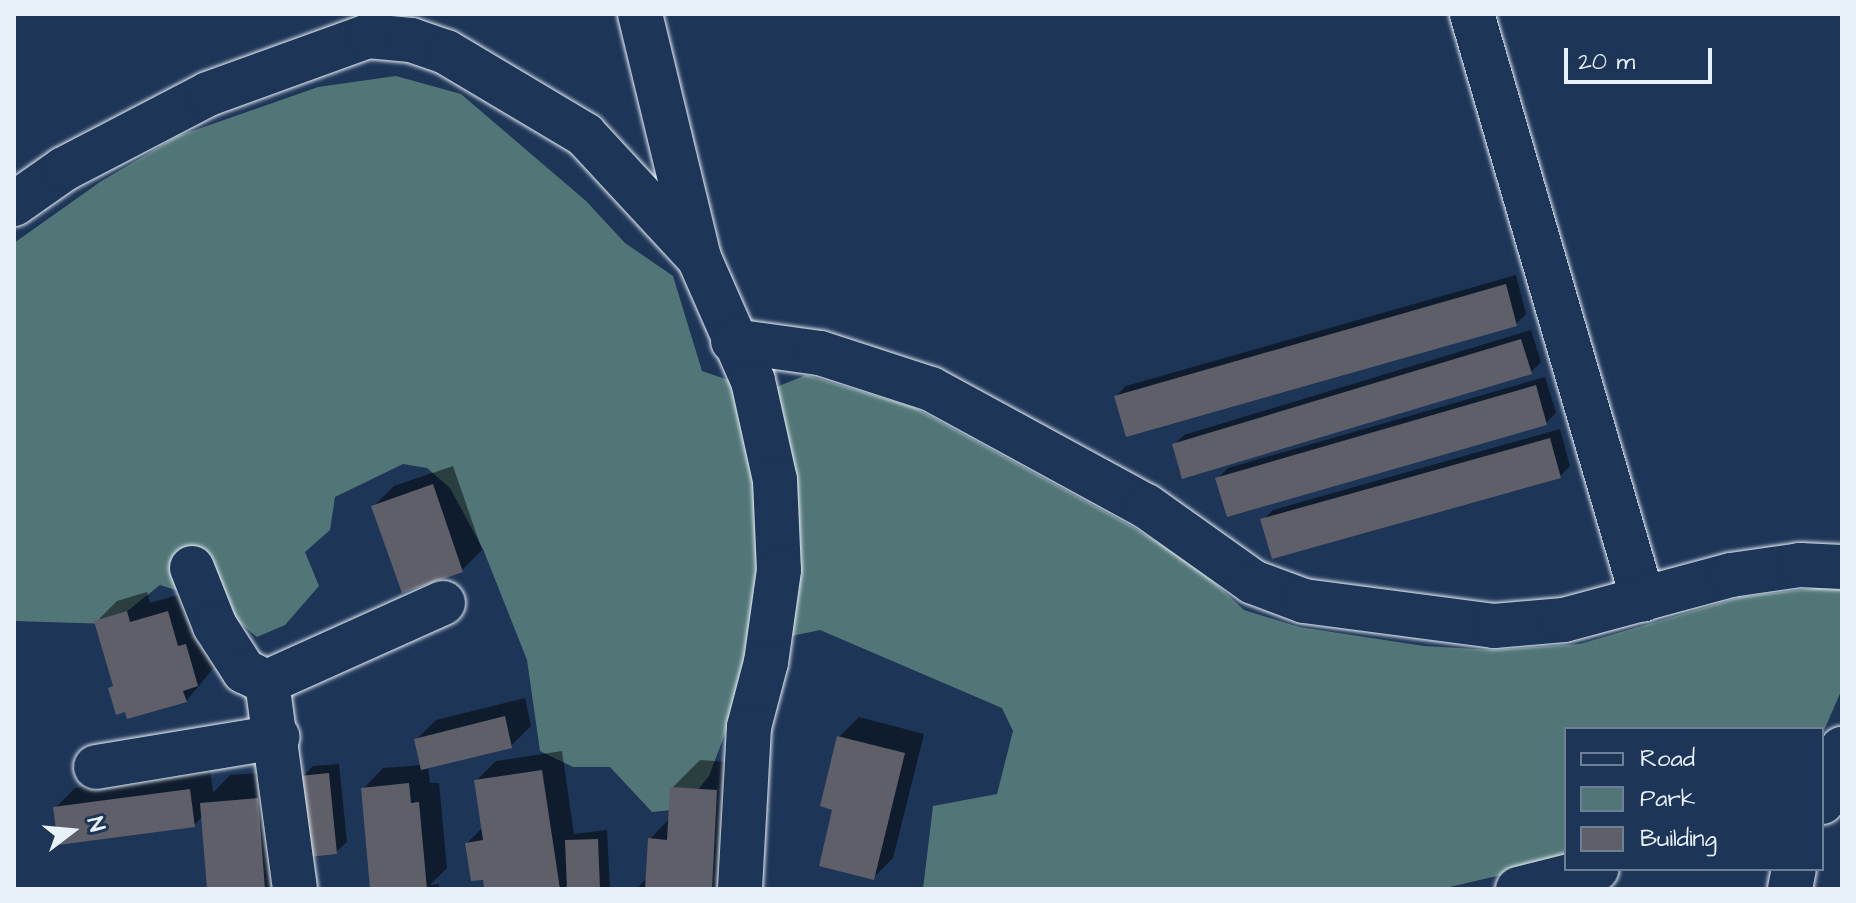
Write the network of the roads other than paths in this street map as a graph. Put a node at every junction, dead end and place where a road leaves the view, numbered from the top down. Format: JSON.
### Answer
{"nodes":[{"id":1,"x":640,"y":14,"type":"edge"},
{"id":2,"x":1472,"y":14,"type":"edge"},
{"id":3,"x":14,"y":204,"type":"edge"},
{"id":4,"x":699,"y":258,"type":"junction"},
{"id":5,"x":733,"y":341,"type":"junction"},
{"id":6,"x":1842,"y":567,"type":"edge"},
{"id":7,"x":192,"y":568,"type":"dead end"},
{"id":8,"x":1643,"y":600,"type":"junction"},
{"id":9,"x":443,"y":603,"type":"dead end"},
{"id":10,"x":267,"y":682,"type":"junction"},
{"id":11,"x":278,"y":737,"type":"junction"},
{"id":12,"x":1842,"y":749,"type":"edge"},
{"id":13,"x":96,"y":767,"type":"dead end"},
{"id":14,"x":1824,"y":797,"type":"edge"},
{"id":15,"x":1589,"y":871,"type":"edge"},
{"id":16,"x":295,"y":889,"type":"edge"},
{"id":17,"x":740,"y":889,"type":"edge"},
{"id":18,"x":1518,"y":889,"type":"edge"}],
"edges":[{"from":1,"to":4,"type":"street"},
{"from":2,"to":8,"type":"street"},
{"from":3,"to":4,"type":"street"},
{"from":4,"to":5,"type":"street"},
{"from":5,"to":8,"type":"street"},
{"from":5,"to":17,"type":"street"},
{"from":6,"to":8,"type":"street"},
{"from":7,"to":10,"type":"street"},
{"from":9,"to":10,"type":"street"},
{"from":10,"to":11,"type":"street"},
{"from":11,"to":13,"type":"street"},
{"from":11,"to":16,"type":"street"},
{"from":12,"to":14,"type":"street"},
{"from":15,"to":18,"type":"street"}]}
